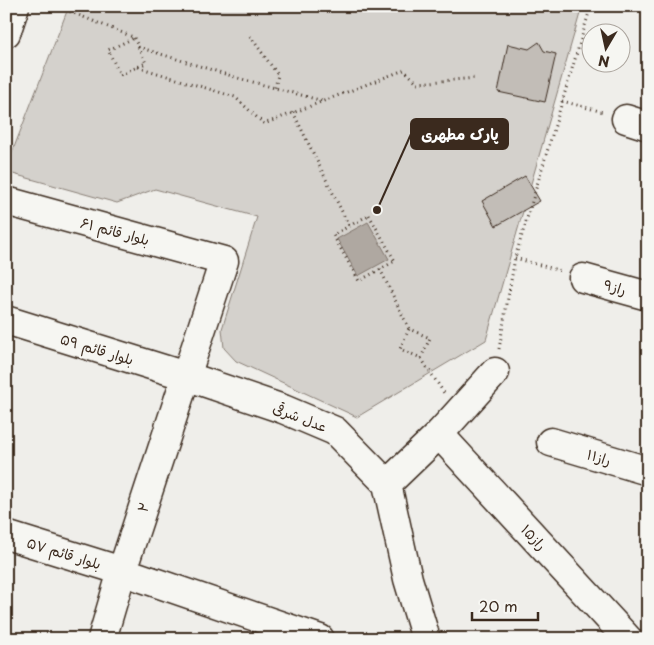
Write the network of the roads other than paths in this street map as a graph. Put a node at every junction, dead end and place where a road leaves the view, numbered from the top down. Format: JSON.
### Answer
{"nodes":[{"id":1,"x":15,"y":6,"type":"edge"},
{"id":2,"x":6,"y":33,"type":"edge"},
{"id":3,"x":6,"y":201,"type":"edge"},
{"id":4,"x":583,"y":278,"type":"road end"},
{"id":5,"x":648,"y":296,"type":"edge"},
{"id":6,"x":9,"y":321,"type":"dead end"},
{"id":7,"x":496,"y":372,"type":"road end"},
{"id":8,"x":186,"y":376,"type":"junction"},
{"id":9,"x":439,"y":434,"type":"junction"},
{"id":10,"x":551,"y":442,"type":"dead end"},
{"id":11,"x":648,"y":471,"type":"edge"},
{"id":12,"x":387,"y":484,"type":"junction"},
{"id":13,"x":6,"y":535,"type":"edge"},
{"id":14,"x":122,"y":571,"type":"junction"},
{"id":15,"x":102,"y":639,"type":"edge"},
{"id":16,"x":320,"y":639,"type":"edge"},
{"id":17,"x":426,"y":639,"type":"edge"},
{"id":18,"x":628,"y":639,"type":"edge"}],
"edges":[{"from":1,"to":2,"type":"street"},
{"from":3,"to":8,"type":"street","name":"بلوار قائم ۶۱"},
{"from":4,"to":5,"type":"street","name":"راز۹"},
{"from":6,"to":8,"type":"street","name":"بلوار قائم ۵۹"},
{"from":7,"to":9,"type":"street"},
{"from":8,"to":12,"type":"street","name":"عدل شرقی"},
{"from":8,"to":14,"type":"street","name":"۲"},
{"from":9,"to":12,"type":"street"},
{"from":9,"to":18,"type":"street","name":"راز۱۵"},
{"from":10,"to":11,"type":"street","name":"راز۱۱"},
{"from":12,"to":17,"type":"street"},
{"from":13,"to":14,"type":"street","name":"بلوار قائم ۵۷"},
{"from":14,"to":15,"type":"street","name":"۲"},
{"from":14,"to":16,"type":"street","name":"بلوار قائم ۵۷"}]}
